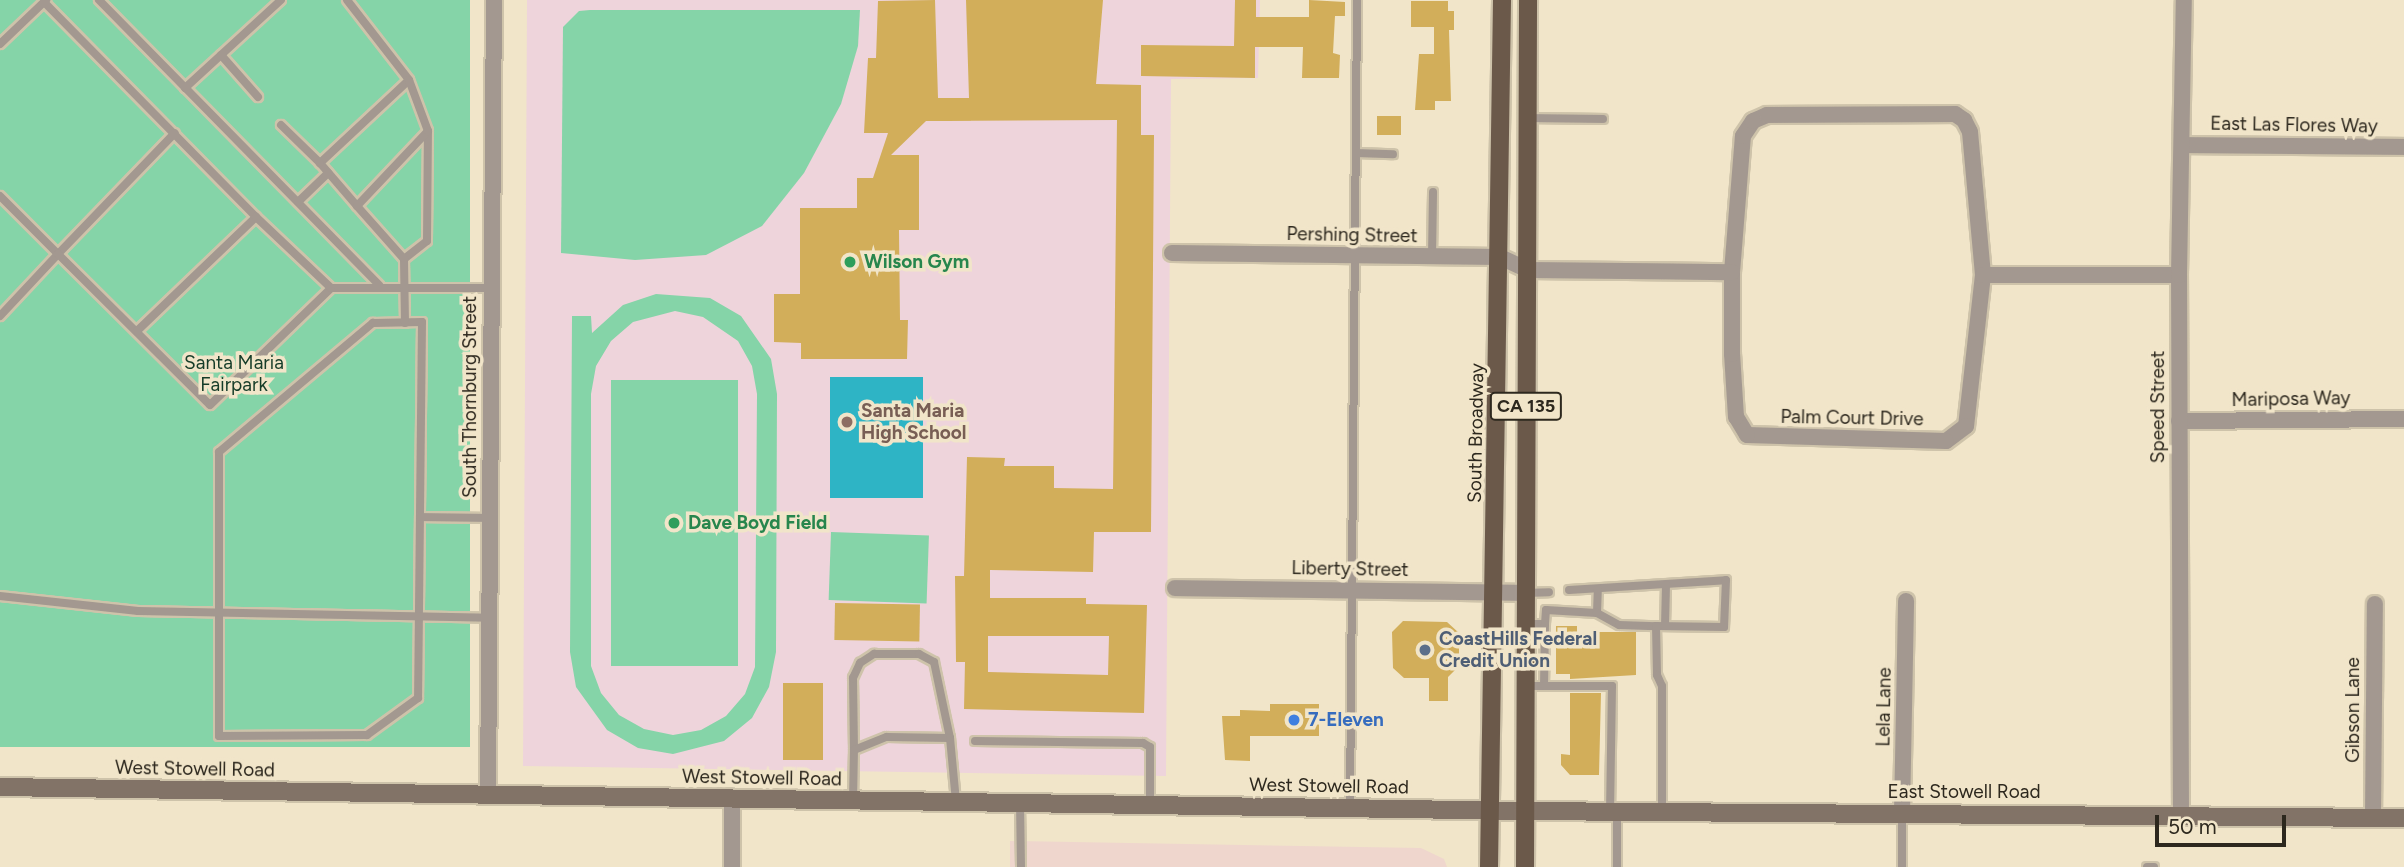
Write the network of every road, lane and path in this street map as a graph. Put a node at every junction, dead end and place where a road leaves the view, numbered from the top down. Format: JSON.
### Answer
{"nodes":[{"id":1,"x":99,"y":0,"type":"edge"},
{"id":2,"x":281,"y":0,"type":"edge"},
{"id":3,"x":347,"y":0,"type":"edge"},
{"id":4,"x":494,"y":0,"type":"edge"},
{"id":5,"x":1357,"y":0,"type":"edge"},
{"id":6,"x":1502,"y":0,"type":"edge"},
{"id":7,"x":1528,"y":0,"type":"edge"},
{"id":8,"x":2185,"y":0,"type":"edge"},
{"id":9,"x":45,"y":1,"type":"edge"},
{"id":10,"x":0,"y":44,"type":"edge"},
{"id":11,"x":221,"y":55,"type":"junction"},
{"id":12,"x":409,"y":80,"type":"junction"},
{"id":13,"x":185,"y":88,"type":"junction"},
{"id":14,"x":258,"y":96,"type":"dead end"},
{"id":15,"x":1528,"y":118,"type":"junction"},
{"id":16,"x":1603,"y":119,"type":"dead end"},
{"id":17,"x":282,"y":125,"type":"dead end"},
{"id":18,"x":428,"y":131,"type":"junction"},
{"id":19,"x":175,"y":133,"type":"junction"},
{"id":20,"x":2183,"y":145,"type":"junction"},
{"id":21,"x":2404,"y":147,"type":"edge"},
{"id":22,"x":1356,"y":153,"type":"junction"},
{"id":23,"x":1393,"y":153,"type":"dead end"},
{"id":24,"x":320,"y":163,"type":"junction"},
{"id":25,"x":328,"y":173,"type":"junction"},
{"id":26,"x":1433,"y":192,"type":"dead end"},
{"id":27,"x":0,"y":196,"type":"edge"},
{"id":28,"x":298,"y":202,"type":"junction"},
{"id":29,"x":357,"y":206,"type":"junction"},
{"id":30,"x":256,"y":217,"type":"junction"},
{"id":31,"x":1172,"y":253,"type":"dead end"},
{"id":32,"x":58,"y":254,"type":"junction"},
{"id":33,"x":1355,"y":256,"type":"junction"},
{"id":34,"x":1432,"y":257,"type":"junction"},
{"id":35,"x":1500,"y":257,"type":"junction"},
{"id":36,"x":404,"y":259,"type":"junction"},
{"id":37,"x":1528,"y":270,"type":"junction"},
{"id":38,"x":1732,"y":272,"type":"junction"},
{"id":39,"x":1983,"y":275,"type":"junction"},
{"id":40,"x":2179,"y":275,"type":"junction"},
{"id":41,"x":379,"y":285,"type":"junction"},
{"id":42,"x":331,"y":288,"type":"junction"},
{"id":43,"x":405,"y":288,"type":"junction"},
{"id":44,"x":492,"y":288,"type":"junction"},
{"id":45,"x":0,"y":316,"type":"edge"},
{"id":46,"x":405,"y":323,"type":"junction"},
{"id":47,"x":137,"y":331,"type":"junction"},
{"id":48,"x":2404,"y":419,"type":"edge"},
{"id":49,"x":2179,"y":421,"type":"junction"},
{"id":50,"x":420,"y":517,"type":"junction"},
{"id":51,"x":490,"y":518,"type":"junction"},
{"id":52,"x":1666,"y":584,"type":"junction"},
{"id":53,"x":1175,"y":588,"type":"dead end"},
{"id":54,"x":1598,"y":589,"type":"junction"},
{"id":55,"x":1352,"y":590,"type":"junction"},
{"id":56,"x":1569,"y":590,"type":"dead end"},
{"id":57,"x":1494,"y":592,"type":"junction"},
{"id":58,"x":1549,"y":592,"type":"dead end"},
{"id":59,"x":1525,"y":593,"type":"junction"},
{"id":60,"x":0,"y":596,"type":"edge"},
{"id":61,"x":1906,"y":601,"type":"dead end"},
{"id":62,"x":2375,"y":604,"type":"dead end"},
{"id":63,"x":220,"y":612,"type":"junction"},
{"id":64,"x":1597,"y":613,"type":"junction"},
{"id":65,"x":420,"y":616,"type":"junction"},
{"id":66,"x":490,"y":618,"type":"junction"},
{"id":67,"x":1524,"y":624,"type":"junction"},
{"id":68,"x":1545,"y":624,"type":"junction"},
{"id":69,"x":1661,"y":626,"type":"junction"},
{"id":70,"x":1523,"y":686,"type":"junction"},
{"id":71,"x":1544,"y":686,"type":"junction"},
{"id":72,"x":950,"y":738,"type":"junction"},
{"id":73,"x":975,"y":741,"type":"dead end"},
{"id":74,"x":854,"y":750,"type":"junction"},
{"id":75,"x":0,"y":787,"type":"edge"},
{"id":76,"x":488,"y":795,"type":"junction"},
{"id":77,"x":732,"y":799,"type":"junction"},
{"id":78,"x":853,"y":801,"type":"junction"},
{"id":79,"x":956,"y":802,"type":"junction"},
{"id":80,"x":1020,"y":803,"type":"junction"},
{"id":81,"x":1150,"y":804,"type":"junction"},
{"id":82,"x":1350,"y":808,"type":"junction"},
{"id":83,"x":1489,"y":810,"type":"junction"},
{"id":84,"x":1523,"y":811,"type":"junction"},
{"id":85,"x":1613,"y":812,"type":"junction"},
{"id":86,"x":1662,"y":812,"type":"junction"},
{"id":87,"x":1902,"y":813,"type":"junction"},
{"id":88,"x":2181,"y":814,"type":"junction"},
{"id":89,"x":2373,"y":817,"type":"junction"},
{"id":90,"x":2404,"y":818,"type":"edge"},
{"id":91,"x":732,"y":867,"type":"edge"},
{"id":92,"x":1021,"y":867,"type":"edge"},
{"id":93,"x":1489,"y":867,"type":"edge"},
{"id":94,"x":1525,"y":867,"type":"edge"},
{"id":95,"x":1617,"y":867,"type":"edge"},
{"id":96,"x":1902,"y":867,"type":"edge"},
{"id":97,"x":2147,"y":867,"type":"edge"},
{"id":98,"x":2154,"y":867,"type":"edge"}],
"edges":[{"from":1,"to":13,"type":"lane"},
{"from":2,"to":11,"type":"lane"},
{"from":3,"to":12,"type":"lane"},
{"from":4,"to":44,"type":"street","name":"South Thornburg Street"},
{"from":5,"to":22,"type":"lane"},
{"from":6,"to":35,"type":"main road","name":"South Broadway","number":"CA 135"},
{"from":7,"to":15,"type":"main road","number":"CA 135"},
{"from":8,"to":20,"type":"street","name":"Speed Street"},
{"from":9,"to":10,"type":"lane"},
{"from":9,"to":19,"type":"lane"},
{"from":11,"to":13,"type":"lane"},
{"from":11,"to":14,"type":"lane"},
{"from":12,"to":18,"type":"lane"},
{"from":12,"to":24,"type":"lane"},
{"from":13,"to":28,"type":"lane"},
{"from":15,"to":16,"type":"lane"},
{"from":15,"to":37,"type":"main road","number":"CA 135"},
{"from":17,"to":24,"type":"lane"},
{"from":18,"to":29,"type":"lane"},
{"from":18,"to":36,"type":"lane"},
{"from":19,"to":30,"type":"lane"},
{"from":19,"to":32,"type":"lane"},
{"from":20,"to":21,"type":"street","name":"East Las Flores Way"},
{"from":20,"to":40,"type":"street","name":"Speed Street"},
{"from":22,"to":23,"type":"lane"},
{"from":22,"to":33,"type":"lane"},
{"from":24,"to":25,"type":"lane"},
{"from":25,"to":28,"type":"lane"},
{"from":25,"to":29,"type":"lane"},
{"from":26,"to":34,"type":"lane"},
{"from":27,"to":32,"type":"lane"},
{"from":28,"to":41,"type":"lane"},
{"from":29,"to":36,"type":"lane"},
{"from":30,"to":42,"type":"lane"},
{"from":30,"to":47,"type":"lane"},
{"from":31,"to":33,"type":"street","name":"Pershing Street"},
{"from":32,"to":45,"type":"lane"},
{"from":32,"to":47,"type":"lane"},
{"from":33,"to":34,"type":"street","name":"Pershing Street"},
{"from":33,"to":55,"type":"lane"},
{"from":34,"to":35,"type":"street","name":"Pershing Street"},
{"from":35,"to":37,"type":"street","name":"Pershing Street"},
{"from":35,"to":57,"type":"main road","name":"South Broadway","number":"CA 135"},
{"from":36,"to":43,"type":"lane"},
{"from":37,"to":38,"type":"street"},
{"from":37,"to":59,"type":"main road","number":"CA 135"},
{"from":38,"to":39,"type":"street","name":"Palm Court Drive"},
{"from":38,"to":39,"type":"street","name":"Palm Court Drive"},
{"from":39,"to":40,"type":"street"},
{"from":40,"to":49,"type":"street","name":"Speed Street"},
{"from":41,"to":42,"type":"lane"},
{"from":41,"to":43,"type":"lane"},
{"from":42,"to":47,"type":"lane"},
{"from":43,"to":44,"type":"lane"},
{"from":43,"to":46,"type":"lane"},
{"from":44,"to":51,"type":"street","name":"South Thornburg Street"},
{"from":46,"to":50,"type":"lane"},
{"from":46,"to":63,"type":"lane"},
{"from":48,"to":49,"type":"street","name":"Mariposa Way"},
{"from":49,"to":88,"type":"street","name":"Speed Street"},
{"from":50,"to":51,"type":"lane"},
{"from":50,"to":65,"type":"lane"},
{"from":51,"to":66,"type":"street","name":"South Thornburg Street"},
{"from":52,"to":54,"type":"lane"},
{"from":52,"to":69,"type":"lane"},
{"from":52,"to":69,"type":"lane"},
{"from":53,"to":55,"type":"street","name":"Liberty Street"},
{"from":54,"to":56,"type":"lane"},
{"from":54,"to":64,"type":"lane"},
{"from":55,"to":57,"type":"street","name":"Liberty Street"},
{"from":55,"to":82,"type":"lane"},
{"from":57,"to":59,"type":"street","name":"Liberty Street"},
{"from":57,"to":83,"type":"main road","name":"South Broadway","number":"CA 135"},
{"from":58,"to":59,"type":"lane"},
{"from":59,"to":67,"type":"main road","number":"CA 135"},
{"from":60,"to":63,"type":"lane"},
{"from":61,"to":87,"type":"street","name":"Lela Lane"},
{"from":62,"to":89,"type":"street","name":"Gibson Lane"},
{"from":63,"to":65,"type":"lane"},
{"from":63,"to":65,"type":"lane"},
{"from":64,"to":68,"type":"lane"},
{"from":64,"to":69,"type":"lane"},
{"from":65,"to":66,"type":"lane"},
{"from":66,"to":76,"type":"street","name":"South Thornburg Street"},
{"from":67,"to":68,"type":"lane"},
{"from":67,"to":70,"type":"main road","number":"CA 135"},
{"from":68,"to":71,"type":"lane"},
{"from":69,"to":86,"type":"lane"},
{"from":70,"to":71,"type":"lane"},
{"from":70,"to":84,"type":"main road","number":"CA 135"},
{"from":71,"to":85,"type":"lane"},
{"from":72,"to":74,"type":"lane"},
{"from":72,"to":74,"type":"lane"},
{"from":72,"to":79,"type":"lane"},
{"from":73,"to":81,"type":"lane"},
{"from":74,"to":78,"type":"lane"},
{"from":75,"to":76,"type":"main road","name":"West Stowell Road"},
{"from":76,"to":77,"type":"main road","name":"West Stowell Road"},
{"from":77,"to":78,"type":"main road","name":"West Stowell Road"},
{"from":77,"to":91,"type":"street"},
{"from":78,"to":79,"type":"main road","name":"West Stowell Road"},
{"from":79,"to":80,"type":"main road","name":"West Stowell Road"},
{"from":80,"to":81,"type":"main road","name":"West Stowell Road"},
{"from":80,"to":92,"type":"lane"},
{"from":81,"to":82,"type":"main road","name":"West Stowell Road"},
{"from":82,"to":83,"type":"main road","name":"West Stowell Road"},
{"from":83,"to":84,"type":"main road","name":"West Stowell Road"},
{"from":83,"to":93,"type":"main road","name":"South Broadway","number":"CA 135"},
{"from":84,"to":85,"type":"main road","name":"East Stowell Road"},
{"from":84,"to":94,"type":"main road","number":"CA 135"},
{"from":85,"to":86,"type":"main road","name":"East Stowell Road"},
{"from":85,"to":95,"type":"lane"},
{"from":86,"to":87,"type":"main road","name":"East Stowell Road"},
{"from":87,"to":88,"type":"main road","name":"East Stowell Road"},
{"from":87,"to":96,"type":"lane"},
{"from":88,"to":89,"type":"main road","name":"East Stowell Road"},
{"from":89,"to":90,"type":"main road","name":"East Stowell Road"},
{"from":97,"to":98,"type":"lane"}]}
